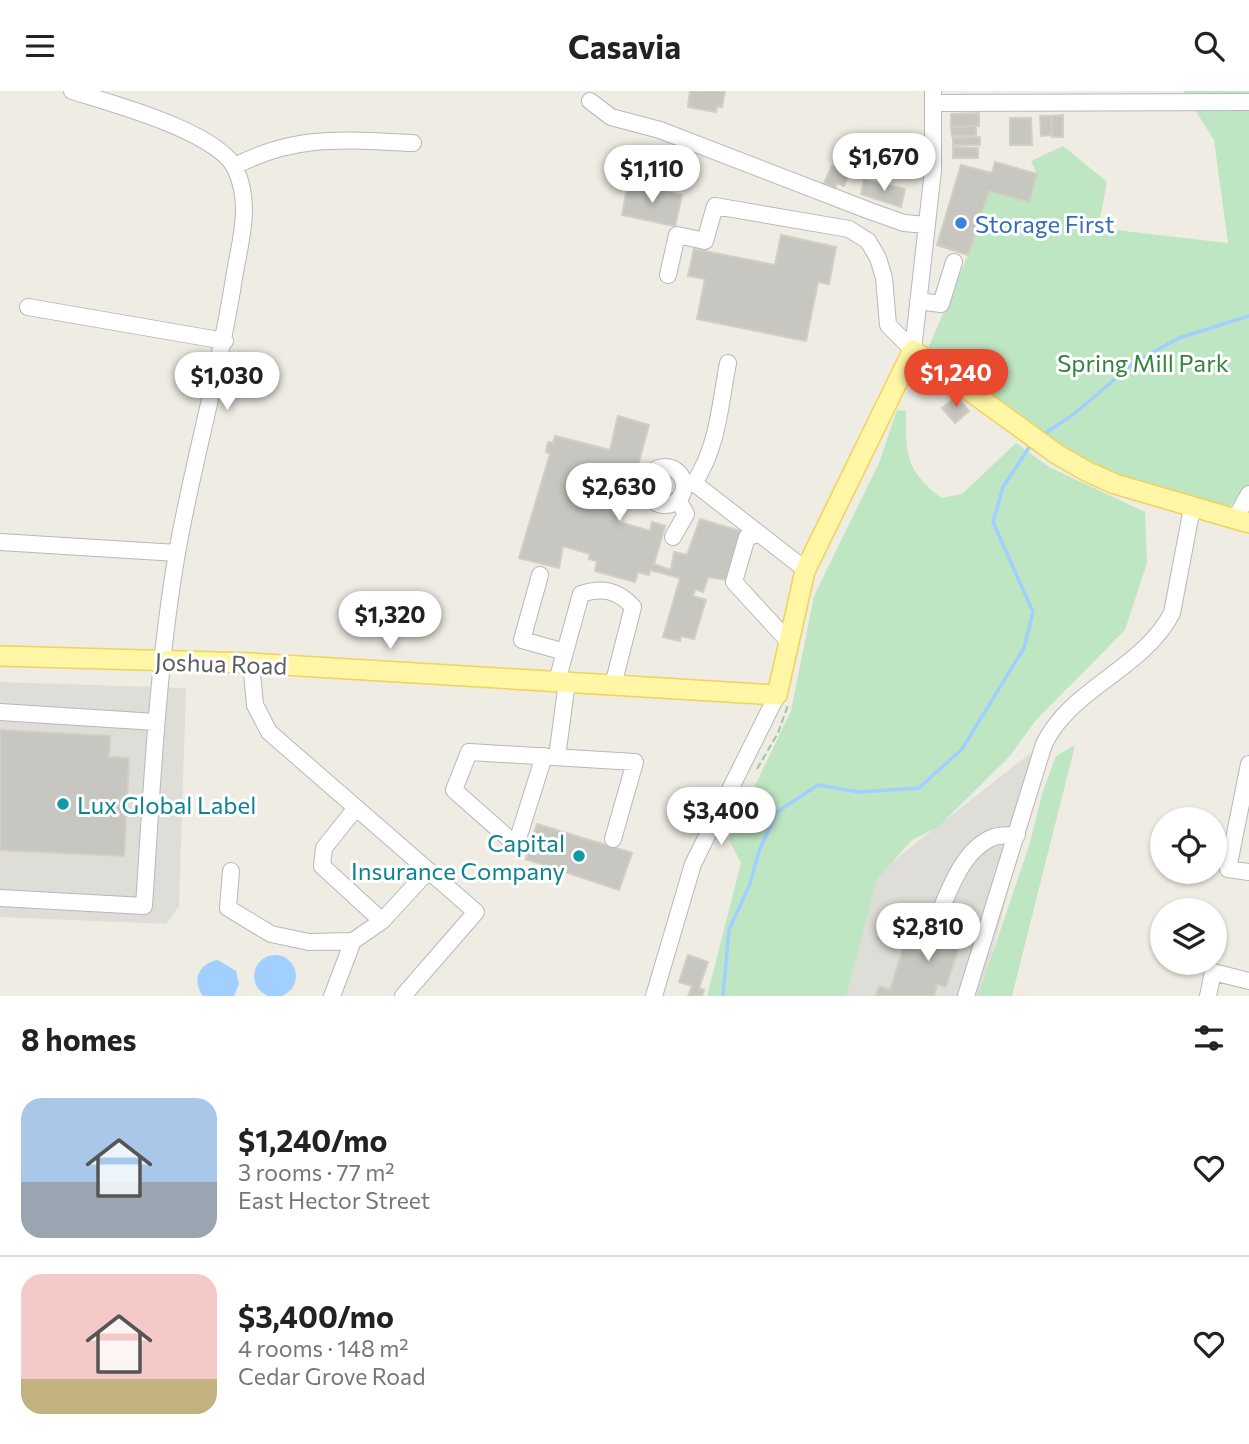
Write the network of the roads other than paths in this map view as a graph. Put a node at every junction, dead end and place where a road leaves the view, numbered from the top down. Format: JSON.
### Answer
{"nodes":[{"id":1,"x":72,"y":91,"type":"edge"},
{"id":2,"x":1194,"y":96,"type":"edge"},
{"id":3,"x":933,"y":97,"type":"edge"},
{"id":4,"x":1084,"y":97,"type":"edge"},
{"id":5,"x":590,"y":101,"type":"dead end"},
{"id":6,"x":1249,"y":102,"type":"edge"},
{"id":7,"x":413,"y":143,"type":"dead end"},
{"id":8,"x":235,"y":166,"type":"junction"},
{"id":9,"x":926,"y":225,"type":"junction"},
{"id":10,"x":954,"y":262,"type":"dead end"},
{"id":11,"x":668,"y":275,"type":"dead end"},
{"id":12,"x":918,"y":301,"type":"junction"},
{"id":13,"x":28,"y":307,"type":"dead end"},
{"id":14,"x":225,"y":341,"type":"junction"},
{"id":15,"x":913,"y":350,"type":"junction"},
{"id":16,"x":728,"y":363,"type":"dead end"},
{"id":17,"x":689,"y":484,"type":"junction"},
{"id":18,"x":1249,"y":494,"type":"edge"},
{"id":19,"x":678,"y":500,"type":"junction"},
{"id":20,"x":1192,"y":508,"type":"junction"},
{"id":21,"x":1242,"y":521,"type":"edge"},
{"id":22,"x":761,"y":534,"type":"junction"},
{"id":23,"x":673,"y":537,"type":"dead end"},
{"id":24,"x":0,"y":542,"type":"edge"},
{"id":25,"x":177,"y":553,"type":"junction"},
{"id":26,"x":806,"y":569,"type":"junction"},
{"id":27,"x":540,"y":575,"type":"dead end"},
{"id":28,"x":789,"y":642,"type":"junction"},
{"id":29,"x":565,"y":652,"type":"junction"},
{"id":30,"x":0,"y":656,"type":"edge"},
{"id":31,"x":164,"y":662,"type":"junction"},
{"id":32,"x":251,"y":663,"type":"junction"},
{"id":33,"x":562,"y":682,"type":"junction"},
{"id":34,"x":613,"y":685,"type":"junction"},
{"id":35,"x":778,"y":695,"type":"junction"},
{"id":36,"x":0,"y":712,"type":"edge"},
{"id":37,"x":156,"y":722,"type":"junction"},
{"id":38,"x":551,"y":757,"type":"junction"},
{"id":39,"x":1249,"y":764,"type":"edge"},
{"id":40,"x":355,"y":809,"type":"junction"},
{"id":41,"x":1017,"y":835,"type":"junction"},
{"id":42,"x":613,"y":839,"type":"dead end"},
{"id":43,"x":230,"y":871,"type":"dead end"},
{"id":44,"x":428,"y":871,"type":"junction"},
{"id":45,"x":1249,"y":872,"type":"edge"},
{"id":46,"x":0,"y":898,"type":"edge"},
{"id":47,"x":939,"y":914,"type":"dead end"},
{"id":48,"x":382,"y":921,"type":"junction"},
{"id":49,"x":353,"y":941,"type":"junction"},
{"id":50,"x":1249,"y":981,"type":"edge"},
{"id":51,"x":332,"y":996,"type":"edge"},
{"id":52,"x":403,"y":996,"type":"edge"},
{"id":53,"x":653,"y":996,"type":"edge"},
{"id":54,"x":966,"y":996,"type":"edge"},
{"id":55,"x":1208,"y":996,"type":"edge"}],
"edges":[{"from":1,"to":8,"type":"street"},
{"from":2,"to":4,"type":"street"},
{"from":2,"to":6,"type":"street"},
{"from":3,"to":4,"type":"street"},
{"from":3,"to":9,"type":"street"},
{"from":5,"to":9,"type":"street"},
{"from":7,"to":8,"type":"street"},
{"from":8,"to":14,"type":"street"},
{"from":9,"to":12,"type":"street"},
{"from":10,"to":12,"type":"street"},
{"from":11,"to":15,"type":"street"},
{"from":12,"to":15,"type":"street"},
{"from":13,"to":14,"type":"street"},
{"from":14,"to":25,"type":"street"},
{"from":15,"to":20,"type":"main road"},
{"from":15,"to":26,"type":"main road"},
{"from":16,"to":17,"type":"street"},
{"from":17,"to":19,"type":"street"},
{"from":17,"to":19,"type":"street"},
{"from":17,"to":22,"type":"street"},
{"from":18,"to":21,"type":"street"},
{"from":19,"to":23,"type":"street"},
{"from":20,"to":21,"type":"main road"},
{"from":20,"to":41,"type":"street"},
{"from":22,"to":26,"type":"street"},
{"from":22,"to":28,"type":"street"},
{"from":24,"to":25,"type":"street"},
{"from":25,"to":31,"type":"street"},
{"from":26,"to":28,"type":"main road"},
{"from":27,"to":29,"type":"street"},
{"from":28,"to":35,"type":"main road"},
{"from":29,"to":33,"type":"street"},
{"from":29,"to":34,"type":"street"},
{"from":30,"to":31,"type":"main road","name":"Joshua Road"},
{"from":31,"to":32,"type":"main road","name":"Joshua Road"},
{"from":31,"to":37,"type":"street"},
{"from":32,"to":33,"type":"main road","name":"Joshua Road"},
{"from":32,"to":40,"type":"street"},
{"from":33,"to":34,"type":"main road","name":"Joshua Road"},
{"from":33,"to":38,"type":"street"},
{"from":34,"to":35,"type":"main road","name":"Joshua Road"},
{"from":35,"to":53,"type":"street"},
{"from":36,"to":37,"type":"street"},
{"from":37,"to":46,"type":"street"},
{"from":38,"to":38,"type":"street"},
{"from":38,"to":42,"type":"street"},
{"from":39,"to":45,"type":"street"},
{"from":40,"to":44,"type":"street"},
{"from":40,"to":48,"type":"street"},
{"from":41,"to":47,"type":"street"},
{"from":41,"to":54,"type":"street"},
{"from":43,"to":49,"type":"street"},
{"from":44,"to":48,"type":"street"},
{"from":44,"to":52,"type":"street"},
{"from":48,"to":49,"type":"street"},
{"from":49,"to":51,"type":"street"},
{"from":50,"to":55,"type":"street"}]}
